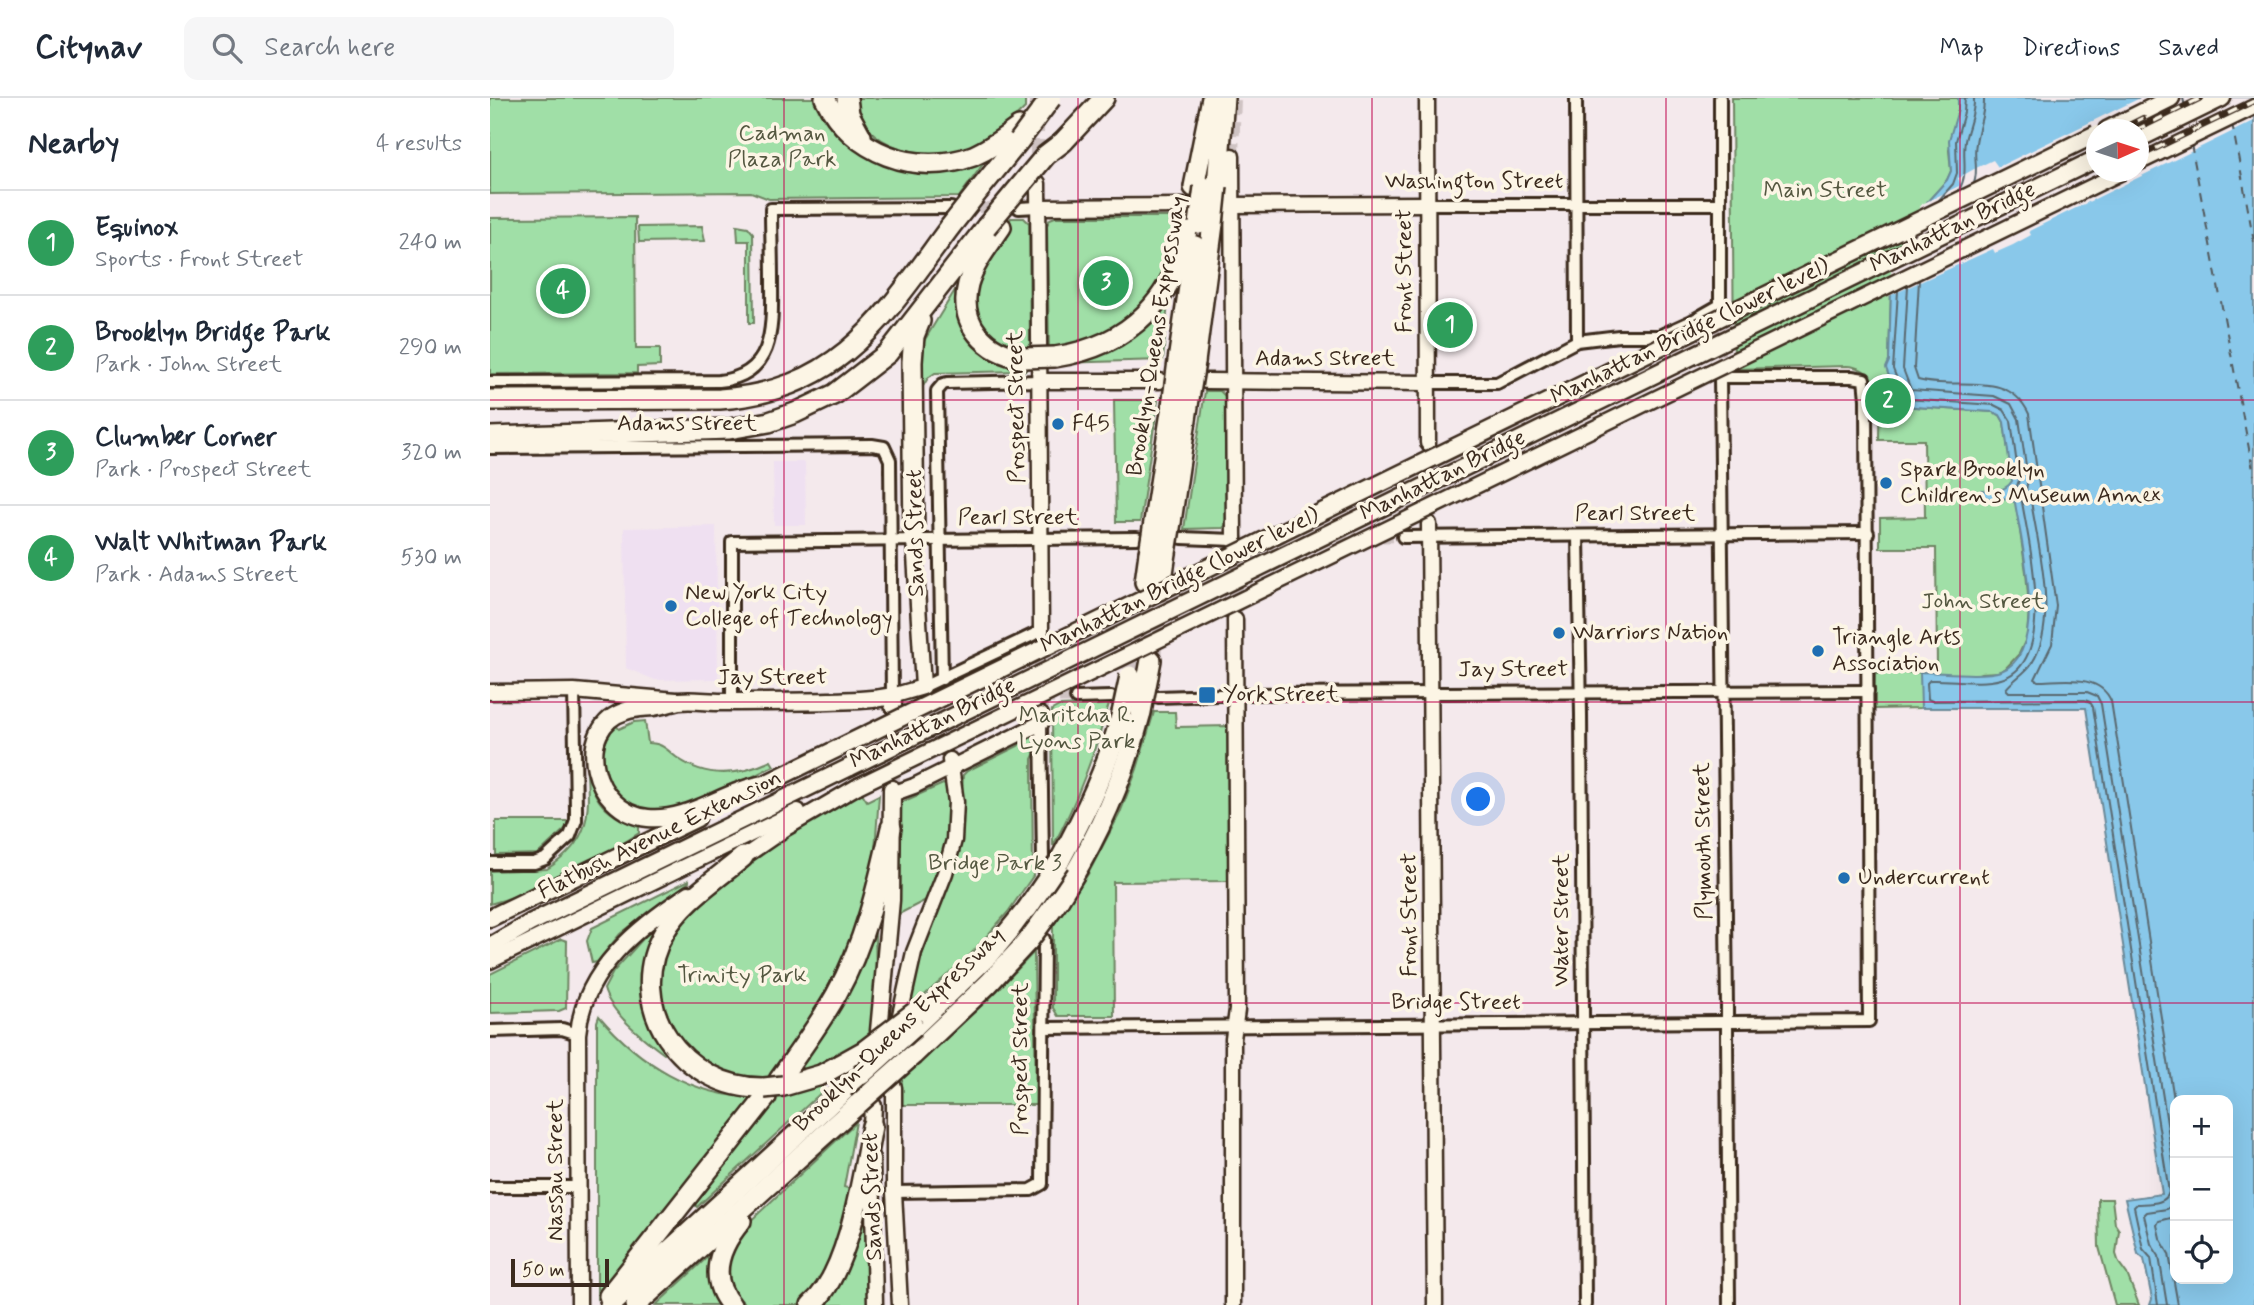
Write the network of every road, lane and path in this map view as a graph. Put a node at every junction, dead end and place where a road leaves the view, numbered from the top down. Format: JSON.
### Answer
{"nodes":[{"id":1,"x":825,"y":98,"type":"edge"},
{"id":2,"x":847,"y":98,"type":"edge"},
{"id":3,"x":1050,"y":98,"type":"edge"},
{"id":4,"x":1104,"y":98,"type":"edge"},
{"id":5,"x":1214,"y":98,"type":"edge"},
{"id":6,"x":1224,"y":98,"type":"edge"},
{"id":7,"x":1231,"y":98,"type":"edge"},
{"id":8,"x":1427,"y":98,"type":"edge"},
{"id":9,"x":1576,"y":98,"type":"edge"},
{"id":10,"x":1720,"y":98,"type":"edge"},
{"id":11,"x":2171,"y":98,"type":"edge"},
{"id":12,"x":2222,"y":98,"type":"edge"},
{"id":13,"x":2254,"y":107,"type":"edge"},
{"id":14,"x":2128,"y":119,"type":"edge"},
{"id":15,"x":2149,"y":134,"type":"edge"},
{"id":16,"x":2086,"y":139,"type":"edge"},
{"id":17,"x":873,"y":150,"type":"junction"},
{"id":18,"x":1226,"y":157,"type":"junction"},
{"id":19,"x":2149,"y":158,"type":"edge"},
{"id":20,"x":2086,"y":164,"type":"edge"},
{"id":21,"x":2101,"y":182,"type":"edge"},
{"id":22,"x":1038,"y":183,"type":"tunnel mouth"},
{"id":23,"x":1205,"y":187,"type":"junction"},
{"id":24,"x":1427,"y":204,"type":"junction"},
{"id":25,"x":1576,"y":204,"type":"junction"},
{"id":26,"x":1720,"y":204,"type":"junction"},
{"id":27,"x":1231,"y":205,"type":"junction"},
{"id":28,"x":1038,"y":207,"type":"junction"},
{"id":29,"x":1019,"y":208,"type":"tunnel mouth"},
{"id":30,"x":951,"y":217,"type":"junction"},
{"id":31,"x":1197,"y":220,"type":"junction"},
{"id":32,"x":993,"y":227,"type":"junction"},
{"id":33,"x":931,"y":296,"type":"junction"},
{"id":34,"x":1577,"y":341,"type":"junction"},
{"id":35,"x":1040,"y":381,"type":"junction"},
{"id":36,"x":1160,"y":381,"type":"dead end"},
{"id":37,"x":1206,"y":381,"type":"dead end"},
{"id":38,"x":1234,"y":381,"type":"junction"},
{"id":39,"x":490,"y":382,"type":"edge"},
{"id":40,"x":1428,"y":383,"type":"junction"},
{"id":41,"x":490,"y":400,"type":"edge"},
{"id":42,"x":490,"y":437,"type":"edge"},
{"id":43,"x":1429,"y":443,"type":"tunnel mouth"},
{"id":44,"x":884,"y":447,"type":"joint"},
{"id":45,"x":490,"y":448,"type":"edge"},
{"id":46,"x":1429,"y":531,"type":"junction"},
{"id":47,"x":1868,"y":533,"type":"junction"},
{"id":48,"x":1722,"y":534,"type":"junction"},
{"id":49,"x":1578,"y":536,"type":"junction"},
{"id":50,"x":1403,"y":537,"type":"tunnel mouth"},
{"id":51,"x":1182,"y":538,"type":"dead end"},
{"id":52,"x":891,"y":539,"type":"junction"},
{"id":53,"x":914,"y":539,"type":"junction"},
{"id":54,"x":939,"y":539,"type":"junction"},
{"id":55,"x":1041,"y":539,"type":"junction"},
{"id":56,"x":1234,"y":540,"type":"joint"},
{"id":57,"x":1151,"y":548,"type":"junction"},
{"id":58,"x":1163,"y":573,"type":"tunnel mouth"},
{"id":59,"x":1145,"y":582,"type":"tunnel mouth"},
{"id":60,"x":1235,"y":620,"type":"tunnel mouth"},
{"id":61,"x":1041,"y":631,"type":"joint"},
{"id":62,"x":1140,"y":671,"type":"tunnel mouth"},
{"id":63,"x":942,"y":679,"type":"junction"},
{"id":64,"x":923,"y":687,"type":"junction"},
{"id":65,"x":574,"y":691,"type":"junction"},
{"id":66,"x":1868,"y":691,"type":"junction"},
{"id":67,"x":490,"y":692,"type":"edge"},
{"id":68,"x":1723,"y":692,"type":"junction"},
{"id":69,"x":1581,"y":693,"type":"junction"},
{"id":70,"x":1432,"y":694,"type":"junction"},
{"id":71,"x":1236,"y":695,"type":"junction"},
{"id":72,"x":1158,"y":697,"type":"dead end"},
{"id":73,"x":1076,"y":698,"type":"tunnel mouth"},
{"id":74,"x":681,"y":701,"type":"junction"},
{"id":75,"x":892,"y":701,"type":"junction"},
{"id":76,"x":733,"y":702,"type":"junction"},
{"id":77,"x":1125,"y":708,"type":"junction"},
{"id":78,"x":1041,"y":719,"type":"joint"},
{"id":79,"x":951,"y":764,"type":"junction"},
{"id":80,"x":850,"y":767,"type":"joint"},
{"id":81,"x":765,"y":785,"type":"junction"},
{"id":82,"x":892,"y":791,"type":"joint"},
{"id":83,"x":784,"y":823,"type":"junction"},
{"id":84,"x":891,"y":828,"type":"junction"},
{"id":85,"x":743,"y":858,"type":"junction"},
{"id":86,"x":1051,"y":862,"type":"junction"},
{"id":87,"x":490,"y":863,"type":"edge"},
{"id":88,"x":494,"y":914,"type":"edge"},
{"id":89,"x":1036,"y":940,"type":"junction"},
{"id":90,"x":490,"y":946,"type":"edge"},
{"id":91,"x":490,"y":961,"type":"edge"},
{"id":92,"x":910,"y":1018,"type":"junction"},
{"id":93,"x":1727,"y":1022,"type":"junction"},
{"id":94,"x":1583,"y":1023,"type":"junction"},
{"id":95,"x":1433,"y":1024,"type":"junction"},
{"id":96,"x":1235,"y":1025,"type":"junction"},
{"id":97,"x":1044,"y":1028,"type":"junction"},
{"id":98,"x":490,"y":1031,"type":"edge"},
{"id":99,"x":879,"y":1031,"type":"dead end"},
{"id":100,"x":578,"y":1034,"type":"junction"},
{"id":101,"x":773,"y":1087,"type":"junction"},
{"id":102,"x":894,"y":1087,"type":"dead end"},
{"id":103,"x":867,"y":1112,"type":"junction"},
{"id":104,"x":773,"y":1183,"type":"junction"},
{"id":105,"x":578,"y":1187,"type":"junction"},
{"id":106,"x":490,"y":1188,"type":"edge"},
{"id":107,"x":894,"y":1192,"type":"junction"},
{"id":108,"x":638,"y":1287,"type":"edge"},
{"id":109,"x":579,"y":1305,"type":"edge"},
{"id":110,"x":602,"y":1305,"type":"edge"},
{"id":111,"x":610,"y":1305,"type":"edge"},
{"id":112,"x":731,"y":1305,"type":"edge"},
{"id":113,"x":811,"y":1305,"type":"edge"},
{"id":114,"x":875,"y":1305,"type":"edge"},
{"id":115,"x":900,"y":1305,"type":"edge"},
{"id":116,"x":1233,"y":1305,"type":"edge"},
{"id":117,"x":1435,"y":1305,"type":"edge"},
{"id":118,"x":1585,"y":1305,"type":"edge"},
{"id":119,"x":1729,"y":1305,"type":"edge"}],
"edges":[{"from":1,"to":17,"type":"highway"},
{"from":2,"to":17,"type":"highway"},
{"from":3,"to":17,"type":"highway","bridge":true},
{"from":3,"to":30,"type":"highway","bridge":true},
{"from":4,"to":32,"type":"highway","bridge":true},
{"from":5,"to":23,"type":"highway"},
{"from":6,"to":18,"type":"highway","name":"Brooklyn-Queens Expressway"},
{"from":7,"to":18,"type":"highway"},
{"from":8,"to":24,"type":"main road","name":"Front Street"},
{"from":9,"to":25,"type":"street"},
{"from":10,"to":26,"type":"street"},
{"from":11,"to":14,"type":"main road"},
{"from":12,"to":15,"type":"main road"},
{"from":13,"to":19,"type":"main road"},
{"from":16,"to":81,"type":"main road","name":"Manhattan Bridge","bridge":true},
{"from":18,"to":23,"type":"highway","name":"Brooklyn-Queens Expressway"},
{"from":18,"to":27,"type":"main road"},
{"from":20,"to":80,"type":"main road","name":"Manhattan Bridge (lower level)","bridge":true},
{"from":21,"to":83,"type":"main road","name":"Manhattan Bridge","bridge":true},
{"from":22,"to":28,"type":"main road","name":"Prospect Street"},
{"from":23,"to":31,"type":"highway","name":"Brooklyn-Queens Expressway","bridge":true},
{"from":24,"to":25,"type":"street","name":"Washington Street"},
{"from":24,"to":27,"type":"main road","name":"Washington Street"},
{"from":24,"to":40,"type":"main road","name":"Front Street"},
{"from":25,"to":26,"type":"street","name":"Washington Street"},
{"from":25,"to":34,"type":"street"},
{"from":26,"to":34,"type":"street","name":"Adams Street"},
{"from":27,"to":38,"type":"main road"},
{"from":28,"to":29,"type":"street"},
{"from":28,"to":31,"type":"main road"},
{"from":28,"to":35,"type":"main road","name":"Prospect Street"},
{"from":30,"to":39,"type":"street","name":"Adams Street"},
{"from":30,"to":41,"type":"highway"},
{"from":31,"to":32,"type":"highway","bridge":true},
{"from":31,"to":57,"type":"highway","name":"Brooklyn-Queens Expressway","bridge":true},
{"from":32,"to":33,"type":"highway"},
{"from":33,"to":42,"type":"highway"},
{"from":33,"to":53,"type":"highway"},
{"from":34,"to":40,"type":"street","name":"Adams Street"},
{"from":35,"to":36,"type":"main road"},
{"from":35,"to":54,"type":"street","name":"Sands Street"},
{"from":35,"to":55,"type":"main road","name":"Prospect Street"},
{"from":37,"to":38,"type":"main road","name":"Adams Street"},
{"from":38,"to":40,"type":"main road","name":"Adams Street"},
{"from":38,"to":56,"type":"main road"},
{"from":40,"to":43,"type":"main road","name":"Front Street"},
{"from":44,"to":45,"type":"street","name":"Adams Street"},
{"from":44,"to":52,"type":"street","name":"Sands Street"},
{"from":46,"to":49,"type":"street","name":"Pearl Street"},
{"from":46,"to":50,"type":"street","name":"Pearl Street"},
{"from":46,"to":70,"type":"main road","name":"Front Street"},
{"from":47,"to":48,"type":"street","name":"Pearl Street"},
{"from":47,"to":48,"type":"street","name":"Plymouth Street"},
{"from":47,"to":66,"type":"street"},
{"from":48,"to":49,"type":"street","name":"Pearl Street"},
{"from":48,"to":68,"type":"street","name":"Plymouth Street"},
{"from":49,"to":69,"type":"street","name":"Water Street"},
{"from":51,"to":56,"type":"street"},
{"from":52,"to":53,"type":"street","name":"Pearl Street"},
{"from":52,"to":75,"type":"street","name":"Sands Street"},
{"from":52,"to":76,"type":"street","name":"Pearl Street"},
{"from":53,"to":54,"type":"street","name":"Pearl Street"},
{"from":53,"to":64,"type":"main road","name":"Sands Street"},
{"from":54,"to":55,"type":"street","name":"Pearl Street"},
{"from":54,"to":63,"type":"street","name":"Sands Street"},
{"from":55,"to":57,"type":"street","name":"Pearl Street"},
{"from":55,"to":61,"type":"main road","name":"Prospect Street"},
{"from":57,"to":58,"type":"highway","name":"Brooklyn-Queens Expressway"},
{"from":57,"to":59,"type":"highway","name":"Brooklyn-Queens Expressway"},
{"from":60,"to":71,"type":"main road"},
{"from":61,"to":63,"type":"street","name":"Jay Street"},
{"from":62,"to":77,"type":"highway","name":"Brooklyn-Queens Expressway","bridge":true},
{"from":63,"to":64,"type":"street","name":"Jay Street"},
{"from":64,"to":75,"type":"main road","name":"Jay Street"},
{"from":65,"to":67,"type":"main road","name":"Jay Street"},
{"from":65,"to":74,"type":"main road","name":"Jay Street"},
{"from":65,"to":87,"type":"street"},
{"from":66,"to":68,"type":"street","name":"Jay Street"},
{"from":66,"to":93,"type":"street","name":"Bridge Street"},
{"from":68,"to":69,"type":"street","name":"Jay Street"},
{"from":68,"to":93,"type":"street","name":"Plymouth Street"},
{"from":69,"to":70,"type":"street","name":"Jay Street"},
{"from":69,"to":94,"type":"street","name":"Water Street"},
{"from":70,"to":71,"type":"street","name":"Jay Street"},
{"from":70,"to":95,"type":"main road","name":"Front Street"},
{"from":71,"to":72,"type":"street","name":"Jay Street"},
{"from":71,"to":96,"type":"main road"},
{"from":73,"to":77,"type":"street"},
{"from":74,"to":76,"type":"main road","name":"Jay Street"},
{"from":74,"to":81,"type":"main road"},
{"from":75,"to":76,"type":"main road","name":"Jay Street"},
{"from":77,"to":86,"type":"highway","name":"Brooklyn-Queens Expressway"},
{"from":77,"to":89,"type":"highway","name":"Brooklyn-Queens Expressway","bridge":true},
{"from":78,"to":79,"type":"main road"},
{"from":78,"to":86,"type":"street"},
{"from":79,"to":82,"type":"main road"},
{"from":79,"to":92,"type":"main road"},
{"from":80,"to":90,"type":"main road","name":"Flatbush Avenue Extension"},
{"from":81,"to":88,"type":"main road","name":"Flatbush Avenue Extension"},
{"from":82,"to":84,"type":"main road"},
{"from":83,"to":85,"type":"main road","name":"Nassau Street"},
{"from":83,"to":91,"type":"main road","name":"Flatbush Avenue Extension"},
{"from":84,"to":99,"type":"main road"},
{"from":84,"to":101,"type":"highway"},
{"from":85,"to":100,"type":"main road","name":"Nassau Street"},
{"from":85,"to":101,"type":"highway"},
{"from":86,"to":92,"type":"highway","name":"Brooklyn-Queens Expressway","bridge":true},
{"from":89,"to":97,"type":"street","name":"Prospect Street"},
{"from":89,"to":103,"type":"highway","name":"Brooklyn-Queens Expressway","bridge":true},
{"from":92,"to":101,"type":"highway","bridge":true},
{"from":92,"to":108,"type":"highway","name":"Brooklyn-Queens Expressway","bridge":true},
{"from":93,"to":94,"type":"street","name":"Bridge Street"},
{"from":93,"to":119,"type":"street","name":"Plymouth Street"},
{"from":94,"to":95,"type":"street","name":"Bridge Street"},
{"from":94,"to":118,"type":"street","name":"Water Street"},
{"from":95,"to":96,"type":"street","name":"Bridge Street"},
{"from":95,"to":117,"type":"main road","name":"Front Street"},
{"from":96,"to":97,"type":"street","name":"Bridge Street"},
{"from":96,"to":116,"type":"main road"},
{"from":97,"to":107,"type":"street","name":"Prospect Street"},
{"from":98,"to":100,"type":"street"},
{"from":100,"to":105,"type":"main road","name":"Nassau Street"},
{"from":101,"to":108,"type":"highway"},
{"from":102,"to":107,"type":"main road","name":"Sands Street"},
{"from":103,"to":104,"type":"highway","name":"Brooklyn-Queens Expressway"},
{"from":103,"to":113,"type":"highway"},
{"from":103,"to":114,"type":"main road","name":"Sands Street"},
{"from":104,"to":108,"type":"highway","name":"Brooklyn-Queens Expressway"},
{"from":104,"to":112,"type":"highway"},
{"from":105,"to":106,"type":"street"},
{"from":105,"to":109,"type":"main road","name":"Nassau Street"},
{"from":107,"to":115,"type":"main road","name":"Sands Street"},
{"from":108,"to":110,"type":"highway"},
{"from":108,"to":111,"type":"highway","name":"Brooklyn-Queens Expressway"}]}
